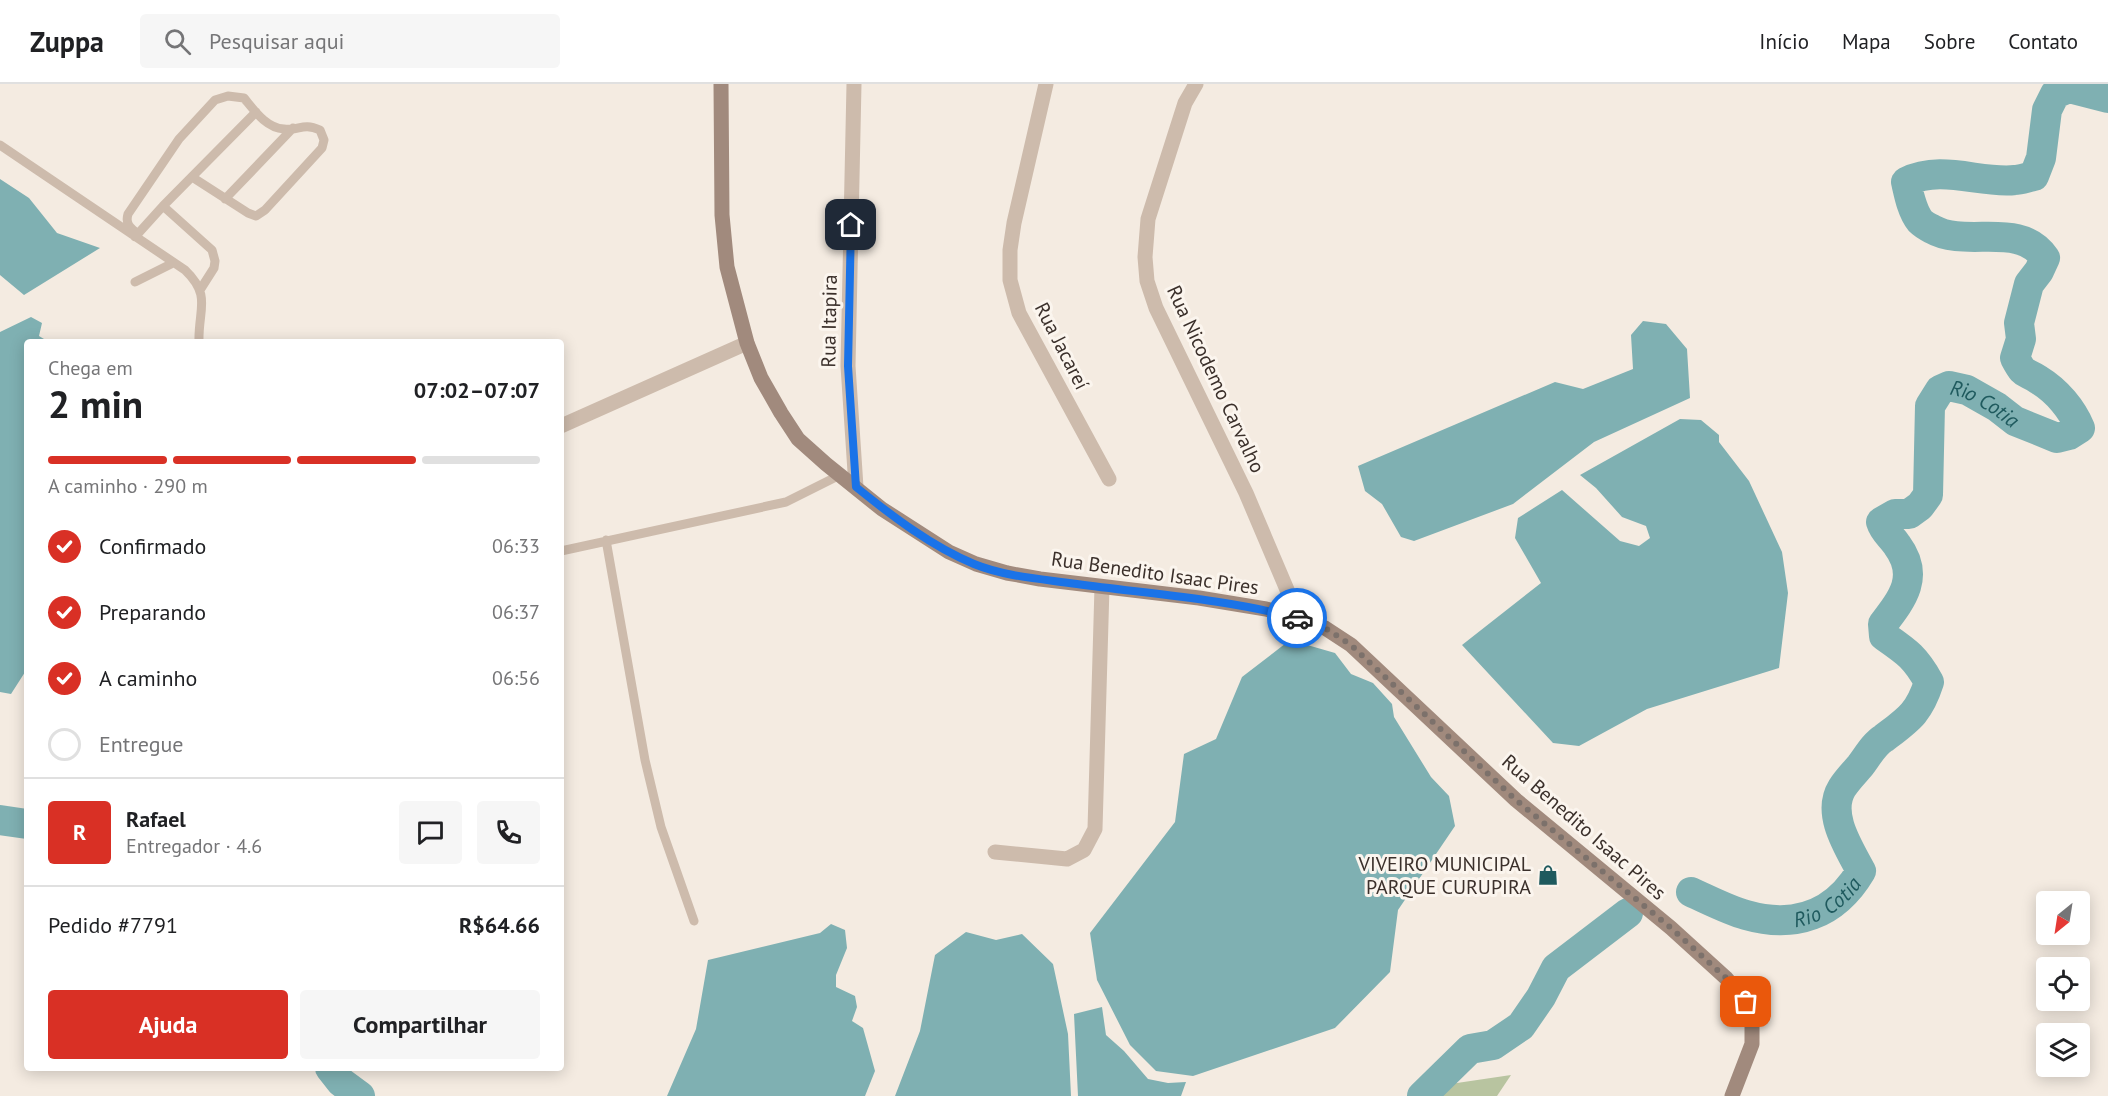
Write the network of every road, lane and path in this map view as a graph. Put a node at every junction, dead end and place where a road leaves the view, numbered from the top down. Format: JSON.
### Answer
{"nodes":[{"id":1,"x":721,"y":84,"type":"edge"},
{"id":2,"x":854,"y":84,"type":"edge"},
{"id":3,"x":1047,"y":84,"type":"edge"},
{"id":4,"x":1196,"y":84,"type":"edge"},
{"id":5,"x":256,"y":112,"type":"junction"},
{"id":6,"x":293,"y":129,"type":"junction"},
{"id":7,"x":0,"y":145,"type":"edge"},
{"id":8,"x":192,"y":177,"type":"junction"},
{"id":9,"x":225,"y":199,"type":"junction"},
{"id":10,"x":163,"y":206,"type":"junction"},
{"id":11,"x":137,"y":235,"type":"junction"},
{"id":12,"x":173,"y":263,"type":"junction"},
{"id":13,"x":135,"y":282,"type":"dead end"},
{"id":14,"x":200,"y":290,"type":"junction"},
{"id":15,"x":198,"y":339,"type":"edge"},
{"id":16,"x":747,"y":343,"type":"junction"},
{"id":17,"x":564,"y":425,"type":"edge"},
{"id":18,"x":840,"y":475,"type":"junction"},
{"id":19,"x":1108,"y":479,"type":"dead end"},
{"id":20,"x":856,"y":487,"type":"junction"},
{"id":21,"x":606,"y":540,"type":"junction"},
{"id":22,"x":564,"y":550,"type":"edge"},
{"id":23,"x":1102,"y":587,"type":"junction"},
{"id":24,"x":1299,"y":618,"type":"junction"},
{"id":25,"x":995,"y":852,"type":"dead end"},
{"id":26,"x":694,"y":921,"type":"dead end"},
{"id":27,"x":1732,"y":1096,"type":"edge"}],
"edges":[{"from":1,"to":16,"type":"street","name":"Rua Benedito Isaac Pires"},
{"from":2,"to":20,"type":"street","name":"Rua Itapira"},
{"from":3,"to":19,"type":"street","name":"Rua Jacareí"},
{"from":4,"to":24,"type":"street","name":"Rua Nicodemo Carvalho"},
{"from":5,"to":6,"type":"lane"},
{"from":5,"to":8,"type":"lane"},
{"from":5,"to":11,"type":"lane"},
{"from":6,"to":9,"type":"lane"},
{"from":6,"to":9,"type":"lane"},
{"from":7,"to":11,"type":"lane"},
{"from":8,"to":9,"type":"lane"},
{"from":8,"to":10,"type":"lane"},
{"from":10,"to":11,"type":"lane"},
{"from":10,"to":14,"type":"lane"},
{"from":11,"to":12,"type":"lane"},
{"from":12,"to":13,"type":"lane"},
{"from":12,"to":14,"type":"lane"},
{"from":14,"to":15,"type":"lane"},
{"from":16,"to":17,"type":"street"},
{"from":16,"to":18,"type":"street","name":"Rua Benedito Isaac Pires"},
{"from":18,"to":20,"type":"street","name":"Rua Benedito Isaac Pires"},
{"from":18,"to":21,"type":"lane"},
{"from":20,"to":23,"type":"street","name":"Rua Benedito Isaac Pires"},
{"from":21,"to":22,"type":"lane"},
{"from":21,"to":26,"type":"lane"},
{"from":23,"to":24,"type":"street","name":"Rua Benedito Isaac Pires"},
{"from":23,"to":25,"type":"street"},
{"from":24,"to":27,"type":"street","name":"Rua Benedito Isaac Pires"}]}
